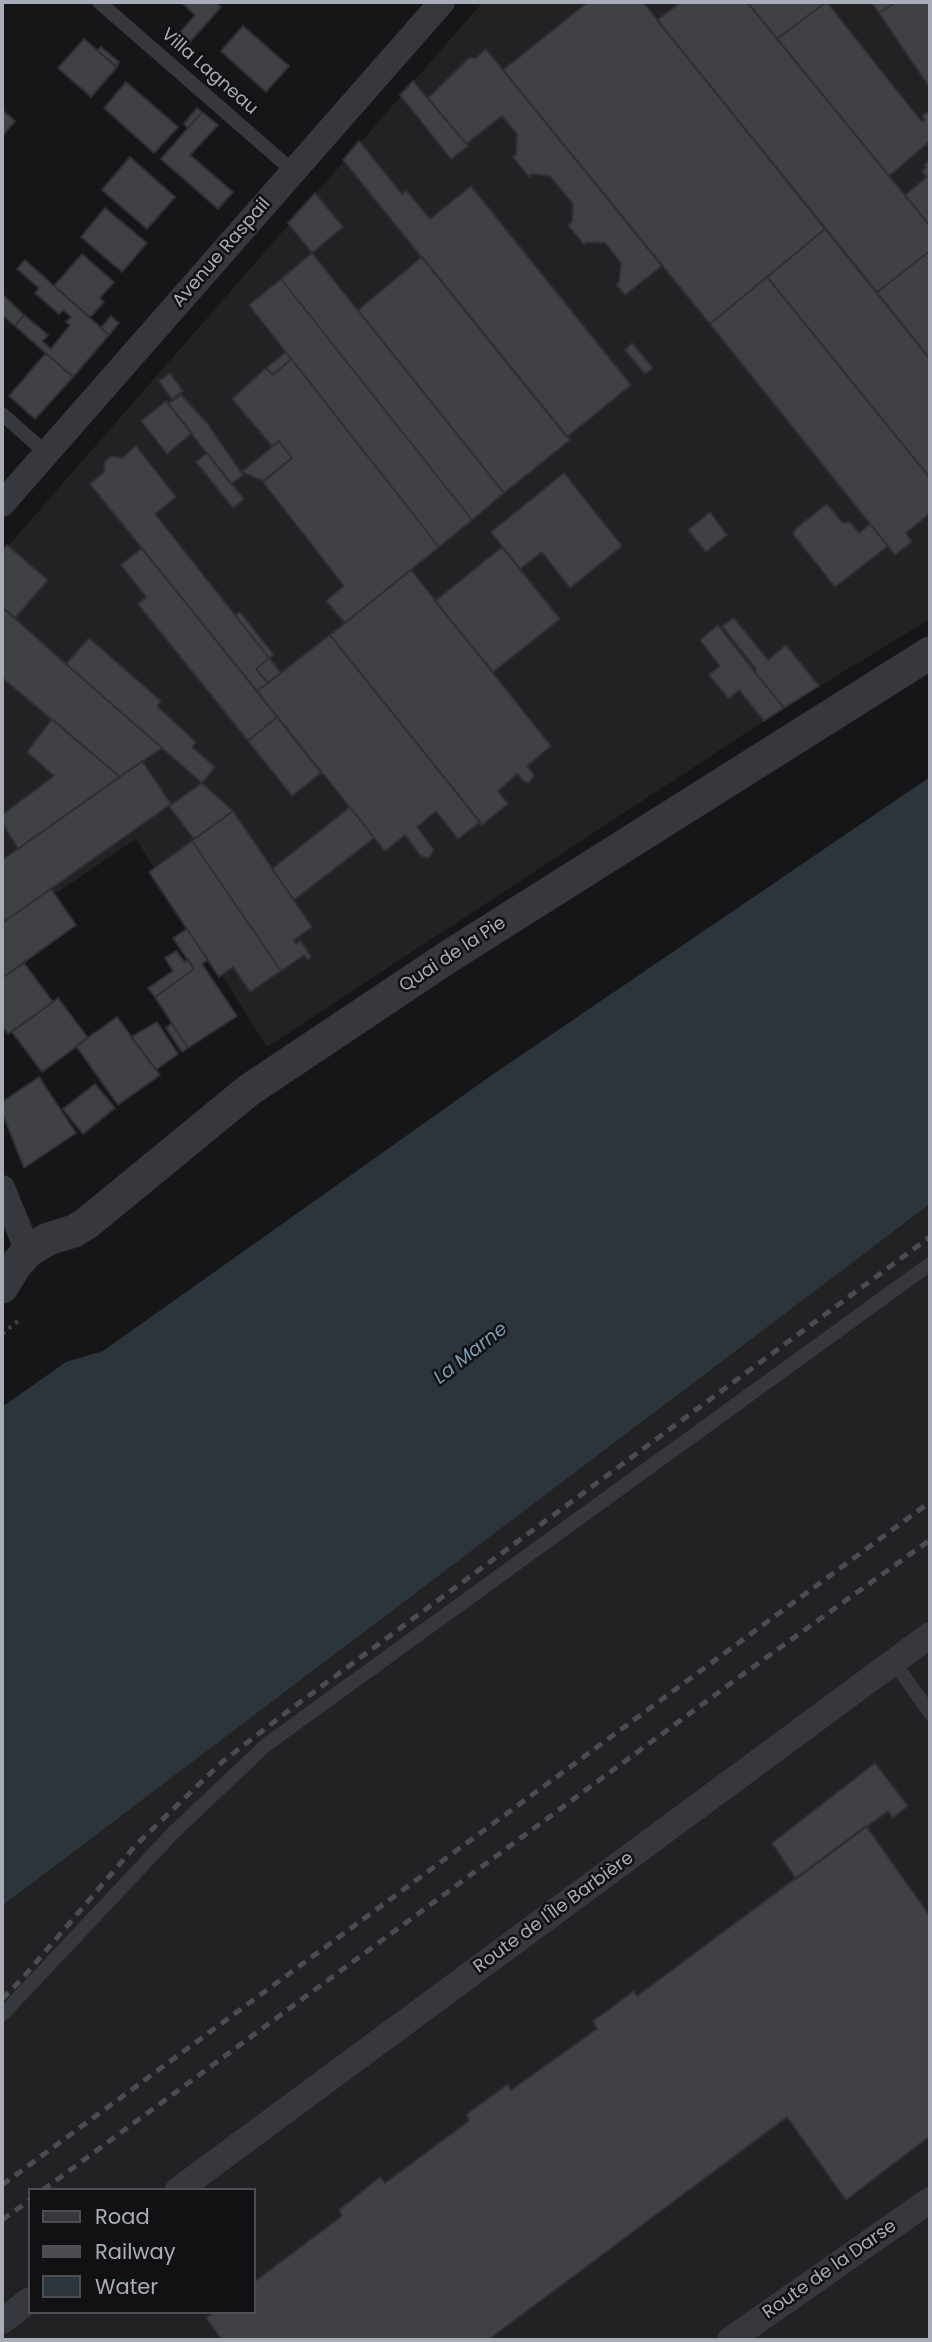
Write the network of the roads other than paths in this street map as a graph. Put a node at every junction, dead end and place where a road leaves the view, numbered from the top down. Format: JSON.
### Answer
{"nodes":[{"id":1,"x":99,"y":2,"type":"edge"},
{"id":2,"x":442,"y":2,"type":"edge"},
{"id":3,"x":293,"y":171,"type":"junction"},
{"id":4,"x":2,"y":414,"type":"edge"},
{"id":5,"x":46,"y":453,"type":"junction"},
{"id":6,"x":2,"y":504,"type":"edge"},
{"id":7,"x":930,"y":653,"type":"edge"},
{"id":8,"x":2,"y":1188,"type":"edge"},
{"id":9,"x":28,"y":1251,"type":"junction"},
{"id":10,"x":930,"y":1264,"type":"edge"},
{"id":11,"x":2,"y":1287,"type":"edge"},
{"id":12,"x":930,"y":1635,"type":"edge"},
{"id":13,"x":894,"y":1662,"type":"junction"},
{"id":14,"x":930,"y":1713,"type":"edge"},
{"id":15,"x":2,"y":2015,"type":"edge"},
{"id":16,"x":181,"y":2188,"type":"edge"},
{"id":17,"x":930,"y":2200,"type":"edge"},
{"id":18,"x":28,"y":2302,"type":"edge"},
{"id":19,"x":2,"y":2321,"type":"edge"},
{"id":20,"x":730,"y":2340,"type":"edge"}],
"edges":[{"from":1,"to":3,"type":"lane","name":"Villa Lagneau"},
{"from":2,"to":3,"type":"street","name":"Avenue Raspail"},
{"from":3,"to":5,"type":"street","name":"Avenue Raspail"},
{"from":4,"to":5,"type":"lane"},
{"from":5,"to":6,"type":"street","name":"Avenue Raspail"},
{"from":7,"to":9,"type":"street","name":"Quai de la Pie"},
{"from":8,"to":9,"type":"street"},
{"from":9,"to":11,"type":"street","name":"Quai de la Pie"},
{"from":10,"to":15,"type":"lane"},
{"from":12,"to":13,"type":"street","name":"Route de l'Île Barbière"},
{"from":13,"to":14,"type":"lane"},
{"from":13,"to":16,"type":"street","name":"Route de l'Île Barbière"},
{"from":17,"to":20,"type":"street","name":"Route de la Darse"},
{"from":18,"to":19,"type":"street"}]}
